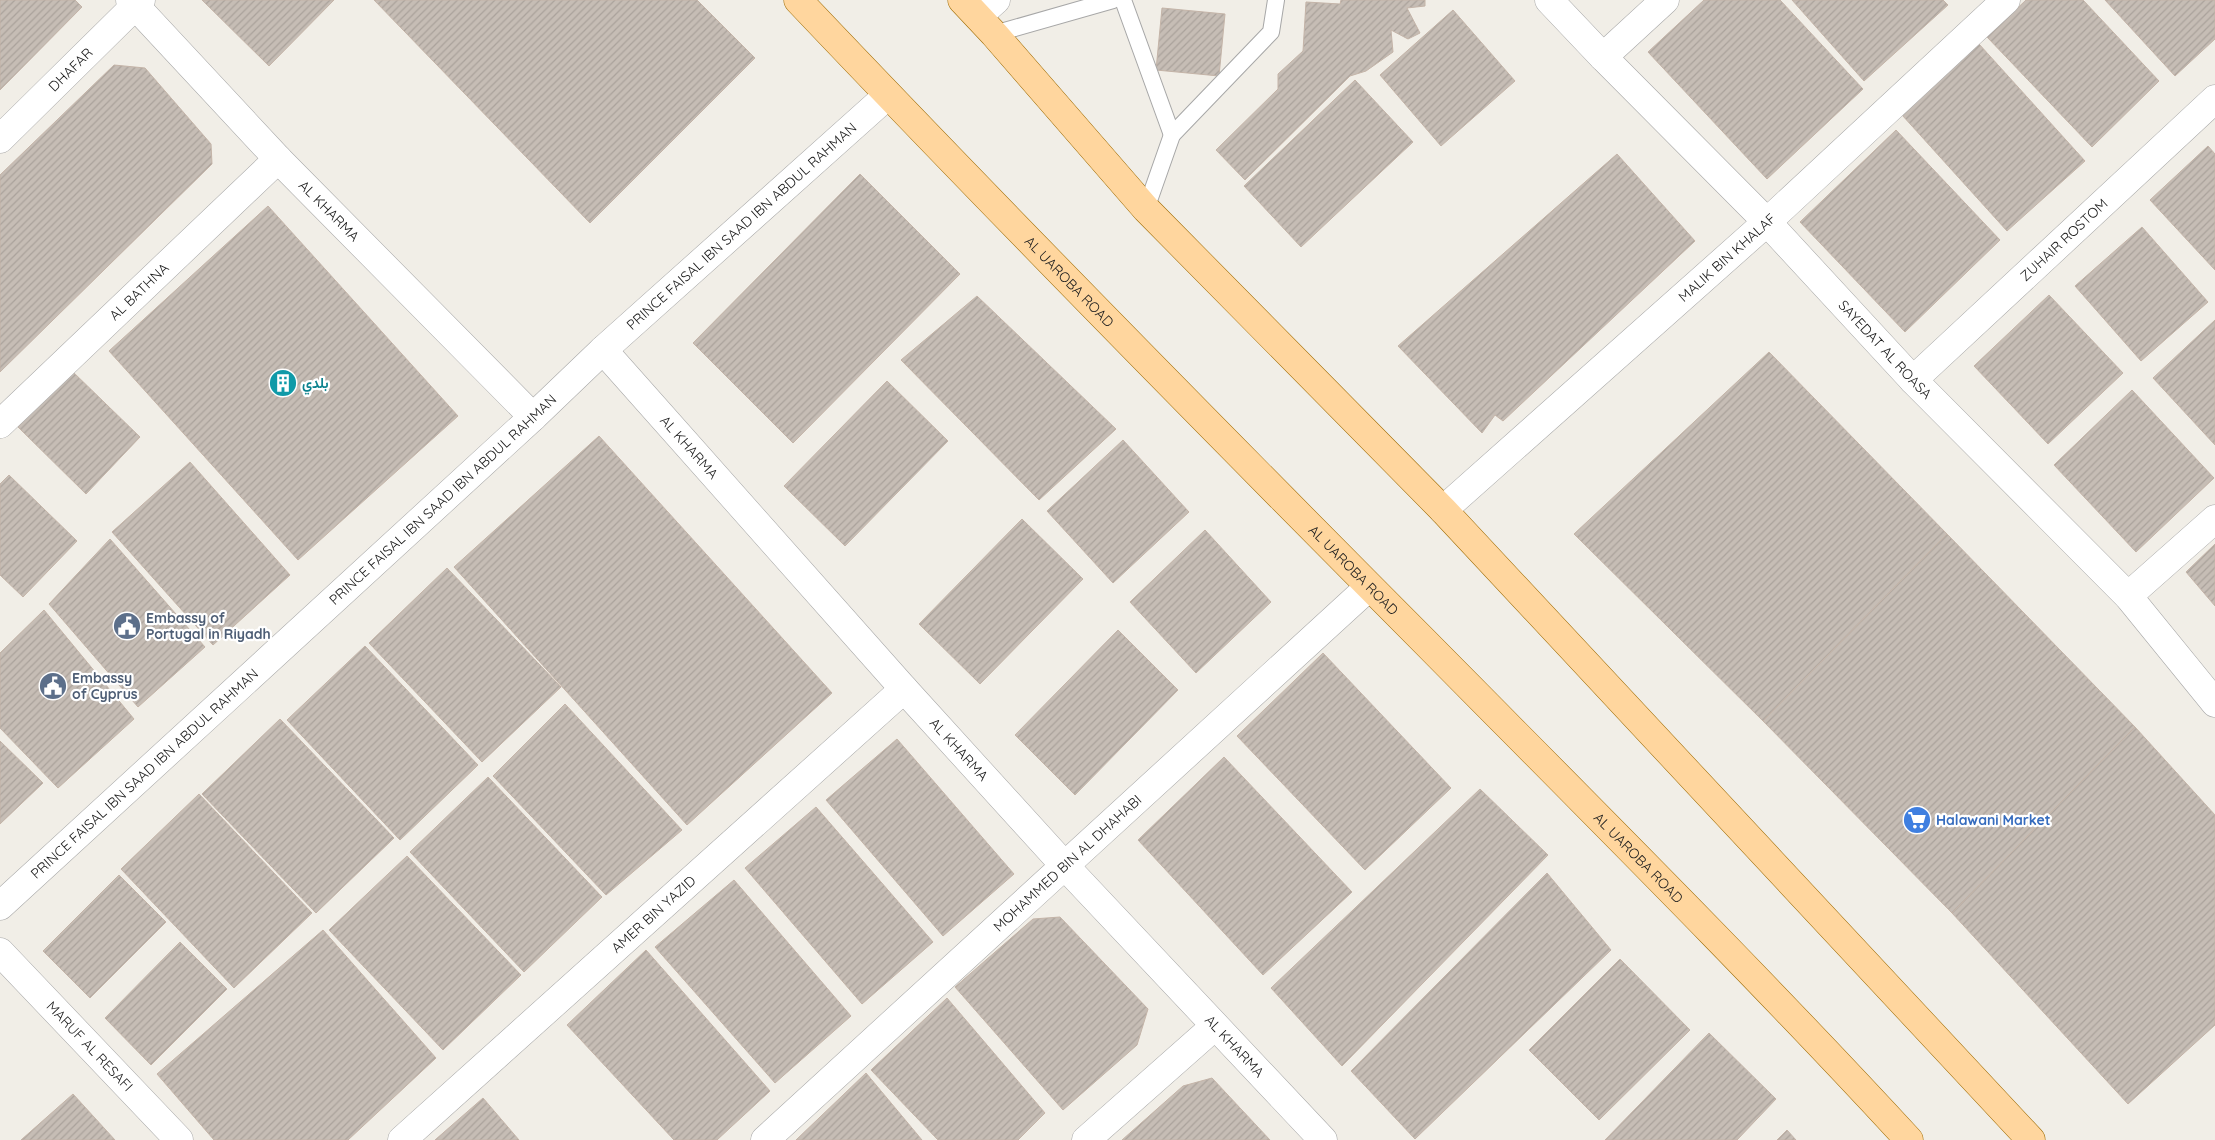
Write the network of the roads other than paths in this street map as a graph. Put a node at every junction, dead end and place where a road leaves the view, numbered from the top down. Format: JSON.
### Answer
{"nodes":[{"id":1,"x":798,"y":0,"type":"edge"},
{"id":2,"x":1113,"y":0,"type":"edge"},
{"id":3,"x":1123,"y":0,"type":"edge"},
{"id":4,"x":1276,"y":0,"type":"edge"},
{"id":5,"x":1550,"y":0,"type":"edge"},
{"id":6,"x":1665,"y":0,"type":"edge"},
{"id":7,"x":2006,"y":0,"type":"edge"},
{"id":8,"x":136,"y":2,"type":"edge"},
{"id":9,"x":982,"y":12,"type":"edge"},
{"id":10,"x":1603,"y":58,"type":"junction"},
{"id":11,"x":888,"y":95,"type":"junction"},
{"id":12,"x":2215,"y":99,"type":"edge"},
{"id":13,"x":1172,"y":135,"type":"junction"},
{"id":14,"x":0,"y":139,"type":"edge"},
{"id":15,"x":278,"y":159,"type":"junction"},
{"id":16,"x":1146,"y":209,"type":"junction"},
{"id":17,"x":1767,"y":222,"type":"junction"},
{"id":18,"x":603,"y":350,"type":"junction"},
{"id":19,"x":1913,"y":380,"type":"junction"},
{"id":20,"x":534,"y":417,"type":"junction"},
{"id":21,"x":0,"y":424,"type":"edge"},
{"id":22,"x":1443,"y":510,"type":"junction"},
{"id":23,"x":2215,"y":519,"type":"edge"},
{"id":24,"x":1369,"y":587,"type":"junction"},
{"id":25,"x":2128,"y":596,"type":"junction"},
{"id":26,"x":904,"y":690,"type":"junction"},
{"id":27,"x":2215,"y":703,"type":"edge"},
{"id":28,"x":1065,"y":866,"type":"junction"},
{"id":29,"x":0,"y":906,"type":"edge"},
{"id":30,"x":0,"y":952,"type":"edge"},
{"id":31,"x":1215,"y":1026,"type":"junction"},
{"id":32,"x":179,"y":1140,"type":"edge"},
{"id":33,"x":402,"y":1140,"type":"edge"},
{"id":34,"x":764,"y":1140,"type":"edge"},
{"id":35,"x":1086,"y":1140,"type":"edge"},
{"id":36,"x":1323,"y":1140,"type":"edge"},
{"id":37,"x":1909,"y":1140,"type":"edge"},
{"id":38,"x":2031,"y":1140,"type":"edge"}],
"edges":[{"from":1,"to":11,"type":"main road","name":"AL UAROBA ROAD"},
{"from":2,"to":9,"type":"lane"},
{"from":3,"to":13,"type":"lane"},
{"from":4,"to":13,"type":"lane"},
{"from":5,"to":10,"type":"street","name":"SAYEDAT AL ROASA"},
{"from":6,"to":10,"type":"street"},
{"from":7,"to":17,"type":"street","name":"MALIK BIN KHALAF"},
{"from":8,"to":14,"type":"street","name":"DHAFAR"},
{"from":8,"to":15,"type":"street","name":"AL KHARMA"},
{"from":9,"to":16,"type":"main road"},
{"from":10,"to":17,"type":"street","name":"SAYEDAT AL ROASA"},
{"from":11,"to":18,"type":"street","name":"PRINCE FAISAL IBN SAAD IBN ABDUL RAHMAN"},
{"from":11,"to":24,"type":"main road","name":"AL UAROBA ROAD"},
{"from":12,"to":19,"type":"street","name":"ZUHAIR ROSTOM"},
{"from":13,"to":16,"type":"lane"},
{"from":15,"to":20,"type":"street","name":"AL KHARMA"},
{"from":15,"to":21,"type":"street","name":"AL BATHNA"},
{"from":16,"to":22,"type":"main road"},
{"from":17,"to":19,"type":"street","name":"SAYEDAT AL ROASA"},
{"from":17,"to":22,"type":"street","name":"MALIK BIN KHALAF"},
{"from":18,"to":20,"type":"street","name":"PRINCE FAISAL IBN SAAD IBN ABDUL RAHMAN"},
{"from":18,"to":26,"type":"street","name":"AL KHARMA"},
{"from":19,"to":25,"type":"street","name":"SAYEDAT AL ROASA"},
{"from":20,"to":29,"type":"street","name":"PRINCE FAISAL IBN SAAD IBN ABDUL RAHMAN"},
{"from":22,"to":38,"type":"main road"},
{"from":23,"to":25,"type":"street"},
{"from":24,"to":28,"type":"street","name":"MOHAMMED BIN AL DHAHABI"},
{"from":24,"to":37,"type":"main road","name":"AL UAROBA ROAD"},
{"from":25,"to":27,"type":"street","name":"SAYEDAT AL ROASA"},
{"from":26,"to":28,"type":"street","name":"AL KHARMA"},
{"from":26,"to":33,"type":"street","name":"AMER BIN YAZID"},
{"from":28,"to":31,"type":"street","name":"AL KHARMA"},
{"from":28,"to":34,"type":"street","name":"MOHAMMED BIN AL DHAHABI"},
{"from":30,"to":32,"type":"street","name":"MARUF AL RESAFI"},
{"from":31,"to":35,"type":"street"},
{"from":31,"to":36,"type":"street","name":"AL KHARMA"}]}
